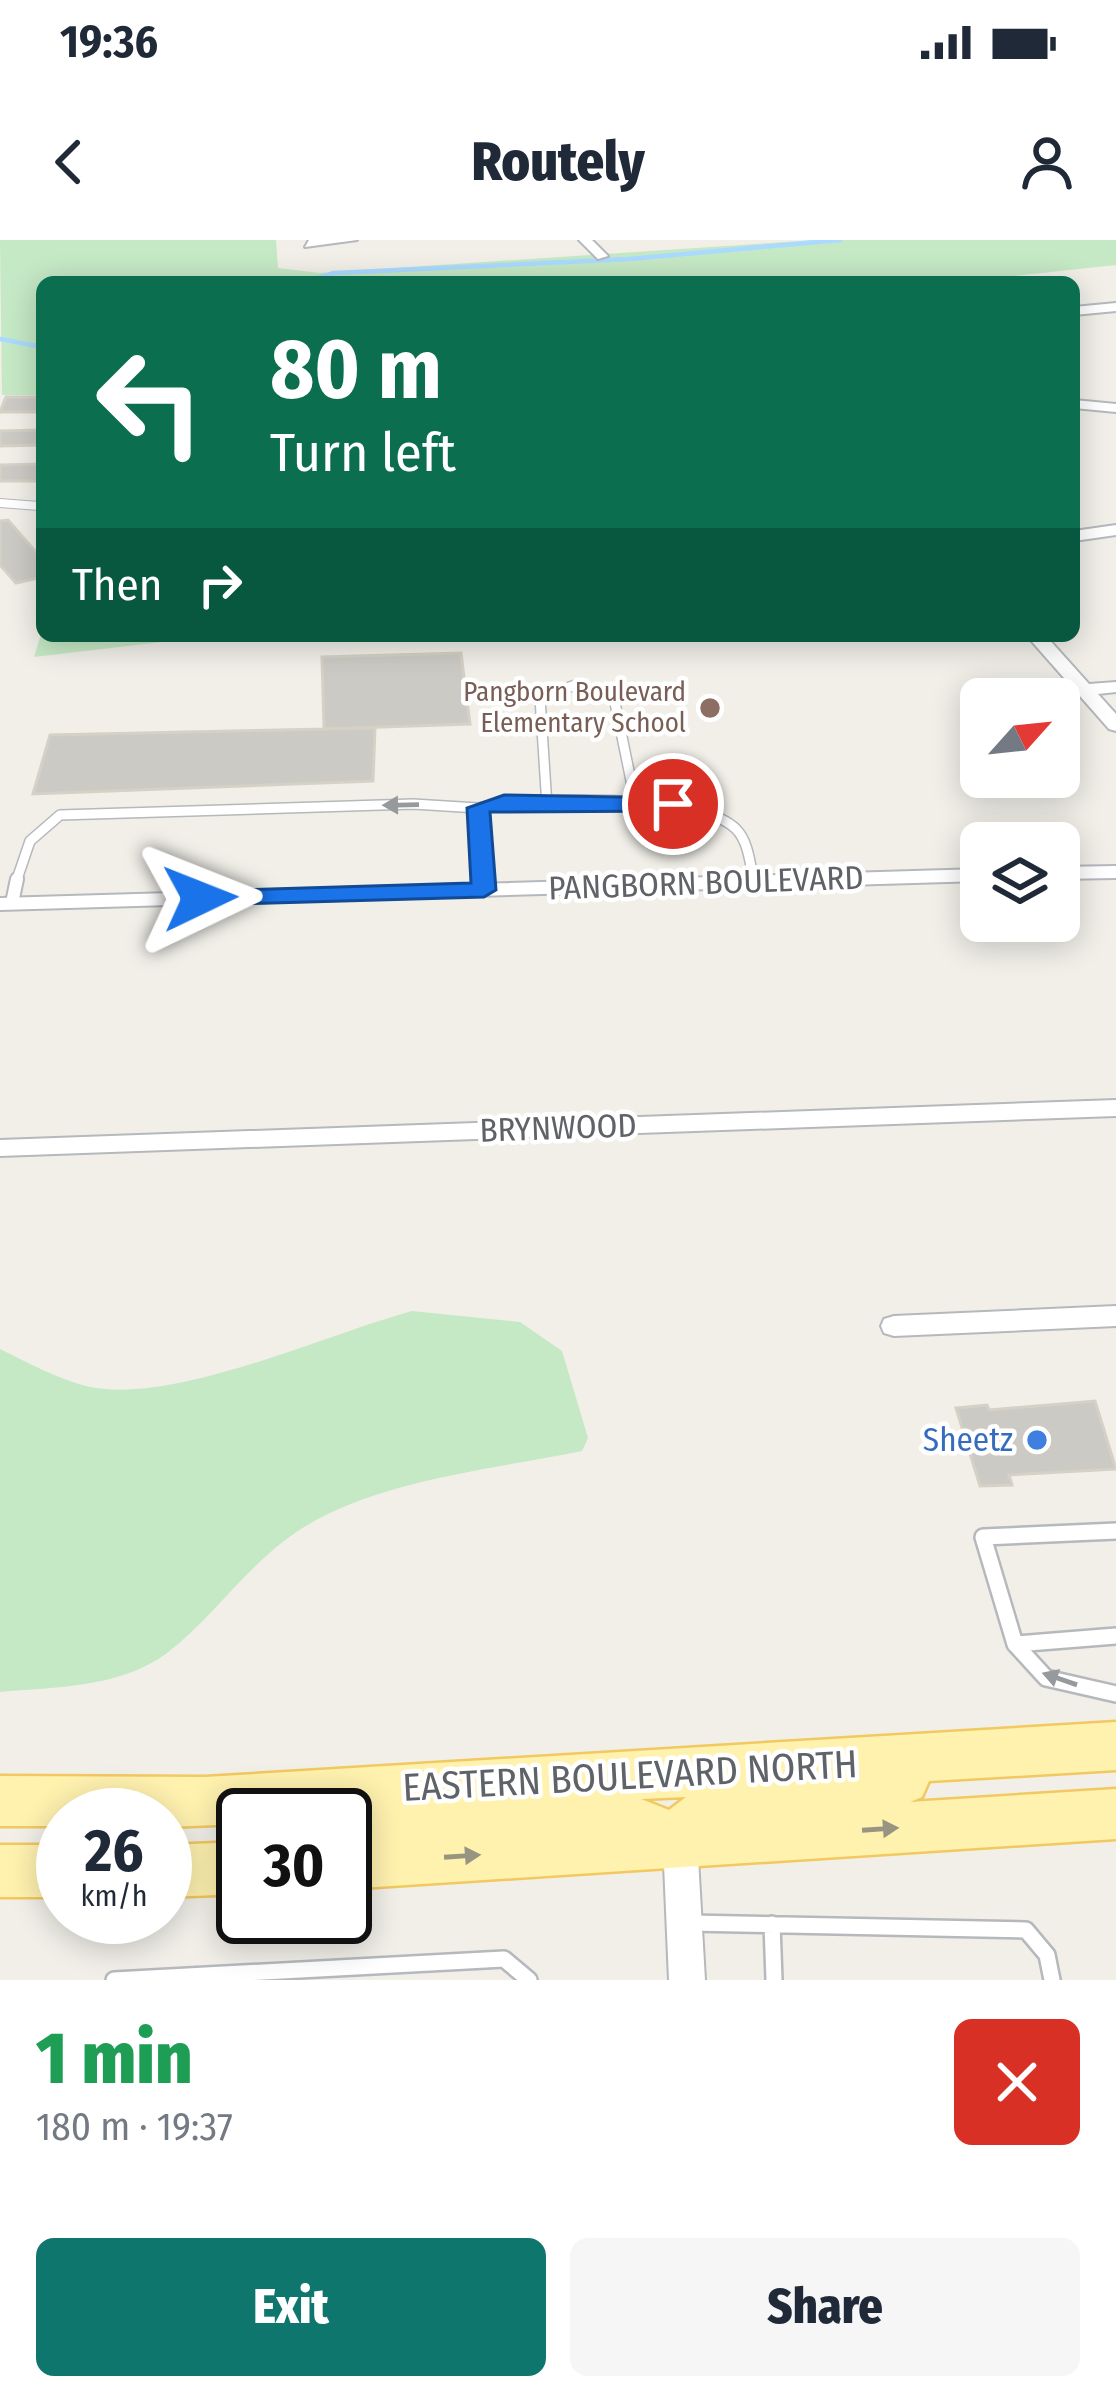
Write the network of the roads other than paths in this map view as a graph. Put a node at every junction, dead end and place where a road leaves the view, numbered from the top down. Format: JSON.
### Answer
{"nodes":[{"id":1,"x":351,"y":240,"type":"edge"},
{"id":2,"x":585,"y":240,"type":"edge"},
{"id":3,"x":308,"y":242,"type":"edge"},
{"id":4,"x":602,"y":256,"type":"dead end"},
{"id":5,"x":1116,"y":307,"type":"edge"},
{"id":6,"x":1080,"y":310,"type":"edge"},
{"id":7,"x":1080,"y":405,"type":"edge"},
{"id":8,"x":1116,"y":408,"type":"edge"},
{"id":9,"x":0,"y":503,"type":"edge"},
{"id":10,"x":36,"y":506,"type":"edge"},
{"id":11,"x":1116,"y":530,"type":"edge"},
{"id":12,"x":1080,"y":535,"type":"edge"},
{"id":13,"x":1041,"y":642,"type":"edge"},
{"id":14,"x":1116,"y":687,"type":"edge"},
{"id":15,"x":1083,"y":690,"type":"junction"},
{"id":16,"x":1116,"y":724,"type":"edge"},
{"id":17,"x":636,"y":805,"type":"junction"},
{"id":18,"x":547,"y":806,"type":"junction"},
{"id":19,"x":478,"y":808,"type":"junction"},
{"id":20,"x":1116,"y":872,"type":"edge"},
{"id":21,"x":1080,"y":873,"type":"edge"},
{"id":22,"x":960,"y":876,"type":"edge"},
{"id":23,"x":754,"y":882,"type":"junction"},
{"id":24,"x":484,"y":890,"type":"junction"},
{"id":25,"x":6,"y":904,"type":"edge"},
{"id":26,"x":1116,"y":1108,"type":"edge"},
{"id":27,"x":0,"y":1148,"type":"edge"},
{"id":28,"x":1116,"y":1316,"type":"edge"},
{"id":29,"x":894,"y":1325,"type":"dead end"},
{"id":30,"x":1116,"y":1531,"type":"edge"},
{"id":31,"x":1116,"y":1636,"type":"edge"},
{"id":32,"x":1015,"y":1644,"type":"junction"},
{"id":33,"x":1116,"y":1694,"type":"edge"},
{"id":34,"x":1116,"y":1745,"type":"edge"},
{"id":35,"x":1062,"y":1750,"type":"junction"},
{"id":36,"x":0,"y":1801,"type":"edge"},
{"id":37,"x":205,"y":1802,"type":"junction"},
{"id":38,"x":1116,"y":1814,"type":"edge"},
{"id":39,"x":680,"y":1841,"type":"junction"},
{"id":40,"x":372,"y":1861,"type":"edge"},
{"id":41,"x":0,"y":1871,"type":"edge"},
{"id":42,"x":36,"y":1871,"type":"edge"},
{"id":43,"x":684,"y":1923,"type":"junction"},
{"id":44,"x":772,"y":1924,"type":"junction"},
{"id":45,"x":114,"y":1980,"type":"edge"},
{"id":46,"x":529,"y":1980,"type":"edge"},
{"id":47,"x":687,"y":1980,"type":"edge"},
{"id":48,"x":774,"y":1980,"type":"edge"},
{"id":49,"x":1052,"y":1980,"type":"edge"}],
"edges":[{"from":1,"to":3,"type":"street"},
{"from":2,"to":4,"type":"street"},
{"from":5,"to":6,"type":"street"},
{"from":7,"to":8,"type":"street"},
{"from":9,"to":10,"type":"lane"},
{"from":11,"to":12,"type":"street"},
{"from":13,"to":15,"type":"street"},
{"from":14,"to":15,"type":"street"},
{"from":15,"to":16,"type":"street"},
{"from":17,"to":18,"type":"lane"},
{"from":17,"to":18,"type":"lane"},
{"from":17,"to":23,"type":"lane"},
{"from":18,"to":19,"type":"lane"},
{"from":19,"to":24,"type":"lane"},
{"from":19,"to":25,"type":"lane","one_way":true},
{"from":20,"to":21,"type":"street"},
{"from":22,"to":23,"type":"street","name":"PANGBORN BOULEVARD"},
{"from":23,"to":24,"type":"street","name":"PANGBORN BOULEVARD"},
{"from":24,"to":25,"type":"street","name":"PANGBORN BOULEVARD"},
{"from":26,"to":27,"type":"street","name":"BRYNWOOD"},
{"from":28,"to":29,"type":"street"},
{"from":30,"to":32,"type":"lane"},
{"from":31,"to":32,"type":"lane"},
{"from":33,"to":32,"type":"lane","one_way":true},
{"from":34,"to":35,"type":"main road","name":"EASTERN BOULEVARD NORTH"},
{"from":35,"to":37,"type":"main road","name":"EASTERN BOULEVARD NORTH"},
{"from":35,"to":39,"type":"main road"},
{"from":36,"to":37,"type":"main road","name":"EASTERN BOULEVARD NORTH"},
{"from":37,"to":39,"type":"main road"},
{"from":39,"to":38,"type":"main road","name":"EASTERN BOULEVARD NORTH","one_way":true},
{"from":40,"to":39,"type":"main road","name":"EASTERN BOULEVARD NORTH","one_way":true},
{"from":39,"to":43,"type":"street"},
{"from":41,"to":42,"type":"main road"},
{"from":43,"to":44,"type":"lane"},
{"from":43,"to":47,"type":"street"},
{"from":44,"to":48,"type":"lane"},
{"from":44,"to":49,"type":"lane"},
{"from":45,"to":46,"type":"lane"}]}
